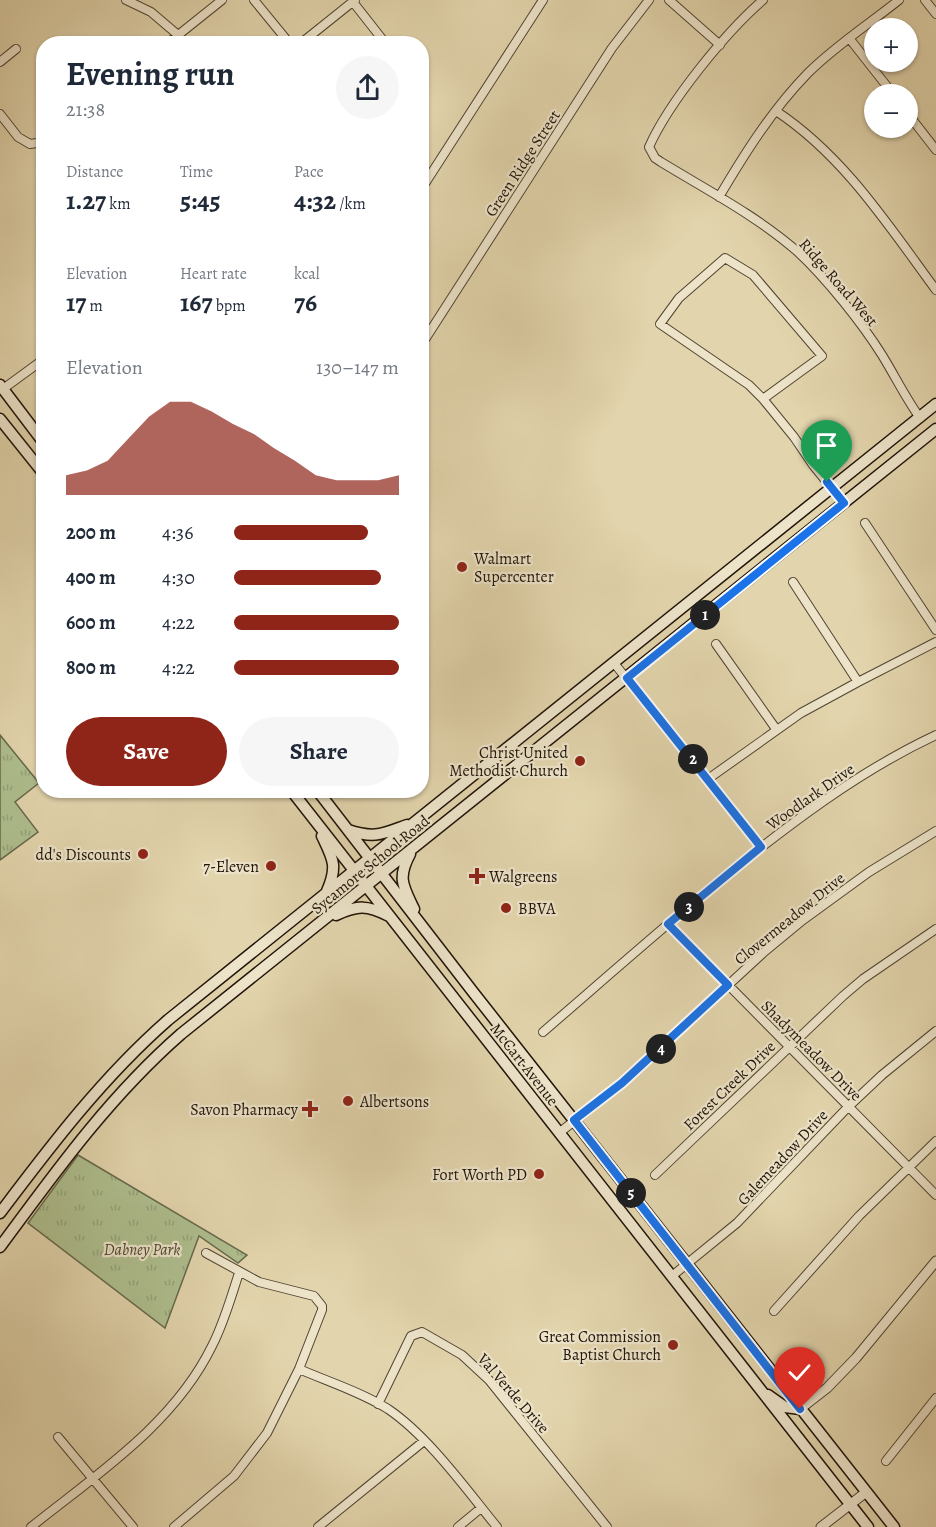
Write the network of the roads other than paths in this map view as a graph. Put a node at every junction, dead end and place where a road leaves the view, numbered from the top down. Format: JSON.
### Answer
{"nodes":[{"id":1,"x":126,"y":0,"type":"edge"},
{"id":2,"x":222,"y":0,"type":"edge"},
{"id":3,"x":254,"y":0,"type":"edge"},
{"id":4,"x":543,"y":0,"type":"edge"},
{"id":5,"x":649,"y":0,"type":"edge"},
{"id":6,"x":669,"y":0,"type":"edge"},
{"id":7,"x":763,"y":0,"type":"edge"},
{"id":8,"x":899,"y":0,"type":"edge"},
{"id":9,"x":925,"y":0,"type":"edge"},
{"id":10,"x":354,"y":1,"type":"edge"},
{"id":11,"x":936,"y":14,"type":"edge"},
{"id":12,"x":178,"y":35,"type":"joint"},
{"id":13,"x":283,"y":36,"type":"edge"},
{"id":14,"x":310,"y":36,"type":"edge"},
{"id":15,"x":380,"y":36,"type":"edge"},
{"id":16,"x":849,"y":38,"type":"junction"},
{"id":17,"x":720,"y":45,"type":"junction"},
{"id":18,"x":16,"y":49,"type":"dead end"},
{"id":19,"x":0,"y":62,"type":"edge"},
{"id":20,"x":885,"y":84,"type":"edge"},
{"id":21,"x":776,"y":111,"type":"junction"},
{"id":22,"x":0,"y":114,"type":"edge"},
{"id":23,"x":918,"y":127,"type":"edge"},
{"id":24,"x":36,"y":143,"type":"edge"},
{"id":25,"x":936,"y":150,"type":"edge"},
{"id":26,"x":429,"y":177,"type":"edge"},
{"id":27,"x":719,"y":197,"type":"junction"},
{"id":28,"x":936,"y":290,"type":"edge"},
{"id":29,"x":429,"y":333,"type":"edge"},
{"id":30,"x":36,"y":364,"type":"edge"},
{"id":31,"x":2,"y":387,"type":"edge"},
{"id":32,"x":763,"y":399,"type":"junction"},
{"id":33,"x":936,"y":404,"type":"edge"},
{"id":34,"x":920,"y":417,"type":"junction"},
{"id":35,"x":0,"y":419,"type":"edge"},
{"id":36,"x":936,"y":429,"type":"edge"},
{"id":37,"x":36,"y":432,"type":"edge"},
{"id":38,"x":36,"y":462,"type":"edge"},
{"id":39,"x":832,"y":488,"type":"junction"},
{"id":40,"x":844,"y":503,"type":"junction"},
{"id":41,"x":865,"y":523,"type":"dead end"},
{"id":42,"x":793,"y":582,"type":"dead end"},
{"id":43,"x":709,"y":588,"type":"junction"},
{"id":44,"x":720,"y":602,"type":"junction"},
{"id":45,"x":936,"y":630,"type":"edge"},
{"id":46,"x":936,"y":642,"type":"edge"},
{"id":47,"x":716,"y":644,"type":"dead end"},
{"id":48,"x":614,"y":663,"type":"junction"},
{"id":49,"x":627,"y":678,"type":"junction"},
{"id":50,"x":858,"y":681,"type":"junction"},
{"id":51,"x":776,"y":729,"type":"junction"},
{"id":52,"x":936,"y":735,"type":"edge"},
{"id":53,"x":504,"y":750,"type":"junction"},
{"id":54,"x":517,"y":766,"type":"junction"},
{"id":55,"x":708,"y":779,"type":"junction"},
{"id":56,"x":297,"y":798,"type":"edge"},
{"id":57,"x":323,"y":798,"type":"edge"},
{"id":58,"x":419,"y":820,"type":"junction"},
{"id":59,"x":316,"y":822,"type":"junction"},
{"id":60,"x":348,"y":830,"type":"junction"},
{"id":61,"x":936,"y":831,"type":"edge"},
{"id":62,"x":761,"y":847,"type":"junction"},
{"id":63,"x":412,"y":849,"type":"junction"},
{"id":64,"x":370,"y":859,"type":"junction"},
{"id":65,"x":355,"y":870,"type":"junction"},
{"id":66,"x":381,"y":874,"type":"junction"},
{"id":67,"x":367,"y":886,"type":"junction"},
{"id":68,"x":327,"y":891,"type":"junction"},
{"id":69,"x":392,"y":917,"type":"junction"},
{"id":70,"x":319,"y":923,"type":"junction"},
{"id":71,"x":668,"y":924,"type":"junction"},
{"id":72,"x":936,"y":929,"type":"edge"},
{"id":73,"x":425,"y":930,"type":"junction"},
{"id":74,"x":238,"y":963,"type":"junction"},
{"id":75,"x":248,"y":978,"type":"junction"},
{"id":76,"x":728,"y":985,"type":"junction"},
{"id":77,"x":473,"y":992,"type":"junction"},
{"id":78,"x":459,"y":1004,"type":"junction"},
{"id":79,"x":936,"y":1031,"type":"edge"},
{"id":80,"x":543,"y":1032,"type":"dead end"},
{"id":81,"x":788,"y":1046,"type":"junction"},
{"id":82,"x":90,"y":1097,"type":"junction"},
{"id":83,"x":848,"y":1107,"type":"junction"},
{"id":84,"x":105,"y":1110,"type":"junction"},
{"id":85,"x":574,"y":1120,"type":"junction"},
{"id":86,"x":559,"y":1133,"type":"junction"},
{"id":87,"x":936,"y":1141,"type":"edge"},
{"id":88,"x":908,"y":1167,"type":"junction"},
{"id":89,"x":656,"y":1175,"type":"dead end"},
{"id":90,"x":936,"y":1195,"type":"edge"},
{"id":91,"x":0,"y":1213,"type":"edge"},
{"id":92,"x":0,"y":1247,"type":"edge"},
{"id":93,"x":206,"y":1253,"type":"dead end"},
{"id":94,"x":936,"y":1261,"type":"edge"},
{"id":95,"x":687,"y":1264,"type":"junction"},
{"id":96,"x":239,"y":1273,"type":"junction"},
{"id":97,"x":672,"y":1276,"type":"junction"},
{"id":98,"x":774,"y":1311,"type":"dead end"},
{"id":99,"x":300,"y":1370,"type":"junction"},
{"id":100,"x":757,"y":1386,"type":"junction"},
{"id":101,"x":936,"y":1398,"type":"edge"},
{"id":102,"x":378,"y":1404,"type":"junction"},
{"id":103,"x":800,"y":1409,"type":"junction"},
{"id":104,"x":794,"y":1433,"type":"junction"},
{"id":105,"x":58,"y":1437,"type":"dead end"},
{"id":106,"x":424,"y":1441,"type":"junction"},
{"id":107,"x":886,"y":1461,"type":"dead end"},
{"id":108,"x":93,"y":1478,"type":"junction"},
{"id":109,"x":865,"y":1493,"type":"junction"},
{"id":110,"x":849,"y":1505,"type":"junction"},
{"id":111,"x":481,"y":1508,"type":"junction"},
{"id":112,"x":31,"y":1527,"type":"edge"},
{"id":113,"x":133,"y":1527,"type":"edge"},
{"id":114,"x":174,"y":1527,"type":"edge"},
{"id":115,"x":318,"y":1527,"type":"edge"},
{"id":116,"x":458,"y":1527,"type":"edge"},
{"id":117,"x":496,"y":1527,"type":"edge"},
{"id":118,"x":607,"y":1527,"type":"edge"},
{"id":119,"x":821,"y":1527,"type":"edge"},
{"id":120,"x":868,"y":1527,"type":"edge"},
{"id":121,"x":894,"y":1527,"type":"edge"}],
"edges":[{"from":1,"to":12,"type":"street"},
{"from":2,"to":12,"type":"street"},
{"from":3,"to":13,"type":"street"},
{"from":4,"to":26,"type":"street"},
{"from":5,"to":29,"type":"street","name":"Green Ridge Street"},
{"from":6,"to":17,"type":"street"},
{"from":7,"to":17,"type":"street"},
{"from":8,"to":16,"type":"street"},
{"from":9,"to":11,"type":"street"},
{"from":10,"to":14,"type":"street"},
{"from":10,"to":15,"type":"street"},
{"from":16,"to":20,"type":"street"},
{"from":16,"to":21,"type":"street"},
{"from":17,"to":27,"type":"street","name":"Ridge Road West"},
{"from":18,"to":19,"type":"street"},
{"from":21,"to":27,"type":"street"},
{"from":21,"to":28,"type":"street"},
{"from":22,"to":24,"type":"street"},
{"from":23,"to":25,"type":"street"},
{"from":27,"to":34,"type":"street","name":"Ridge Road West"},
{"from":30,"to":31,"type":"street"},
{"from":31,"to":37,"type":"main road"},
{"from":32,"to":32,"type":"street"},
{"from":32,"to":39,"type":"street"},
{"from":33,"to":34,"type":"main road","name":"Sycamore School Road"},
{"from":34,"to":39,"type":"main road","name":"Sycamore School Road"},
{"from":35,"to":38,"type":"main road"},
{"from":36,"to":40,"type":"main road","name":"Sycamore School Road"},
{"from":39,"to":40,"type":"street"},
{"from":39,"to":43,"type":"main road","name":"Sycamore School Road"},
{"from":40,"to":44,"type":"main road","name":"Sycamore School Road"},
{"from":41,"to":45,"type":"street"},
{"from":42,"to":50,"type":"street"},
{"from":43,"to":44,"type":"main road"},
{"from":43,"to":48,"type":"main road","name":"Sycamore School Road"},
{"from":44,"to":49,"type":"main road","name":"Sycamore School Road"},
{"from":46,"to":50,"type":"street"},
{"from":47,"to":51,"type":"street"},
{"from":48,"to":49,"type":"street"},
{"from":48,"to":53,"type":"main road","name":"Sycamore School Road"},
{"from":49,"to":54,"type":"main road","name":"Sycamore School Road"},
{"from":49,"to":55,"type":"street"},
{"from":50,"to":51,"type":"street"},
{"from":51,"to":55,"type":"street"},
{"from":52,"to":62,"type":"street","name":"Woodlark Drive"},
{"from":53,"to":54,"type":"main road"},
{"from":53,"to":58,"type":"main road","name":"Sycamore School Road"},
{"from":54,"to":63,"type":"main road","name":"Sycamore School Road"},
{"from":55,"to":62,"type":"street"},
{"from":56,"to":59,"type":"main road","name":"McCart Avenue"},
{"from":57,"to":60,"type":"main road","name":"McCart Avenue"},
{"from":58,"to":60,"type":"main road"},
{"from":58,"to":64,"type":"main road","name":"Sycamore School Road"},
{"from":59,"to":65,"type":"main road","name":"McCart Avenue"},
{"from":59,"to":68,"type":"main road"},
{"from":60,"to":64,"type":"main road","name":"McCart Avenue"},
{"from":61,"to":76,"type":"street","name":"Clovermeadow Drive"},
{"from":62,"to":71,"type":"street","name":"Woodlark Drive"},
{"from":63,"to":66,"type":"main road","name":"Sycamore School Road"},
{"from":63,"to":73,"type":"main road"},
{"from":64,"to":65,"type":"main road","name":"Sycamore School Road"},
{"from":64,"to":66,"type":"main road","name":"McCart Avenue"},
{"from":65,"to":67,"type":"main road","name":"McCart Avenue"},
{"from":65,"to":68,"type":"main road","name":"Sycamore School Road"},
{"from":66,"to":67,"type":"main road","name":"Sycamore School Road"},
{"from":66,"to":73,"type":"main road","name":"McCart Avenue"},
{"from":67,"to":69,"type":"main road","name":"McCart Avenue"},
{"from":67,"to":70,"type":"main road","name":"Sycamore School Road"},
{"from":68,"to":74,"type":"main road","name":"Sycamore School Road"},
{"from":69,"to":70,"type":"main road"},
{"from":69,"to":78,"type":"main road","name":"McCart Avenue"},
{"from":70,"to":75,"type":"main road","name":"Sycamore School Road"},
{"from":71,"to":76,"type":"street","name":"Shadymeadow Drive"},
{"from":71,"to":80,"type":"street","name":"Woodlark Drive"},
{"from":72,"to":81,"type":"street","name":"Forest Creek Drive"},
{"from":73,"to":77,"type":"main road","name":"McCart Avenue"},
{"from":74,"to":75,"type":"main road"},
{"from":74,"to":82,"type":"main road","name":"Sycamore School Road"},
{"from":75,"to":84,"type":"main road","name":"Sycamore School Road"},
{"from":76,"to":81,"type":"street","name":"Shadymeadow Drive"},
{"from":76,"to":85,"type":"street","name":"Clovermeadow Drive"},
{"from":77,"to":78,"type":"main road"},
{"from":77,"to":85,"type":"main road","name":"McCart Avenue"},
{"from":78,"to":86,"type":"main road","name":"McCart Avenue"},
{"from":79,"to":83,"type":"street","name":"Galemeadow Drive"},
{"from":81,"to":83,"type":"street","name":"Shadymeadow Drive"},
{"from":81,"to":89,"type":"street","name":"Forest Creek Drive"},
{"from":82,"to":84,"type":"main road"},
{"from":82,"to":91,"type":"main road","name":"Sycamore School Road"},
{"from":83,"to":88,"type":"street","name":"Shadymeadow Drive"},
{"from":83,"to":95,"type":"street","name":"Galemeadow Drive"},
{"from":84,"to":92,"type":"main road","name":"Sycamore School Road"},
{"from":85,"to":86,"type":"street","name":"Clovermeadow Drive"},
{"from":85,"to":95,"type":"main road","name":"McCart Avenue"},
{"from":86,"to":97,"type":"main road","name":"McCart Avenue"},
{"from":87,"to":88,"type":"street"},
{"from":88,"to":90,"type":"street","name":"Shadymeadow Drive"},
{"from":88,"to":98,"type":"street"},
{"from":93,"to":96,"type":"street"},
{"from":94,"to":103,"type":"street"},
{"from":95,"to":97,"type":"street","name":"Galemeadow Drive"},
{"from":95,"to":103,"type":"main road","name":"McCart Avenue"},
{"from":96,"to":99,"type":"street"},
{"from":96,"to":108,"type":"street"},
{"from":97,"to":100,"type":"main road","name":"McCart Avenue"},
{"from":99,"to":102,"type":"street"},
{"from":99,"to":114,"type":"street"},
{"from":100,"to":103,"type":"main road"},
{"from":100,"to":104,"type":"main road","name":"McCart Avenue"},
{"from":101,"to":107,"type":"street"},
{"from":102,"to":106,"type":"street"},
{"from":102,"to":118,"type":"street","name":"Val Verde Drive"},
{"from":103,"to":104,"type":"main road"},
{"from":103,"to":109,"type":"main road","name":"McCart Avenue"},
{"from":104,"to":110,"type":"main road","name":"McCart Avenue"},
{"from":105,"to":108,"type":"street"},
{"from":106,"to":111,"type":"street"},
{"from":106,"to":115,"type":"street"},
{"from":108,"to":112,"type":"street"},
{"from":108,"to":113,"type":"street"},
{"from":109,"to":110,"type":"street"},
{"from":109,"to":121,"type":"main road","name":"McCart Avenue"},
{"from":110,"to":119,"type":"street"},
{"from":110,"to":120,"type":"main road","name":"McCart Avenue"},
{"from":111,"to":116,"type":"street"},
{"from":111,"to":117,"type":"street"}]}
